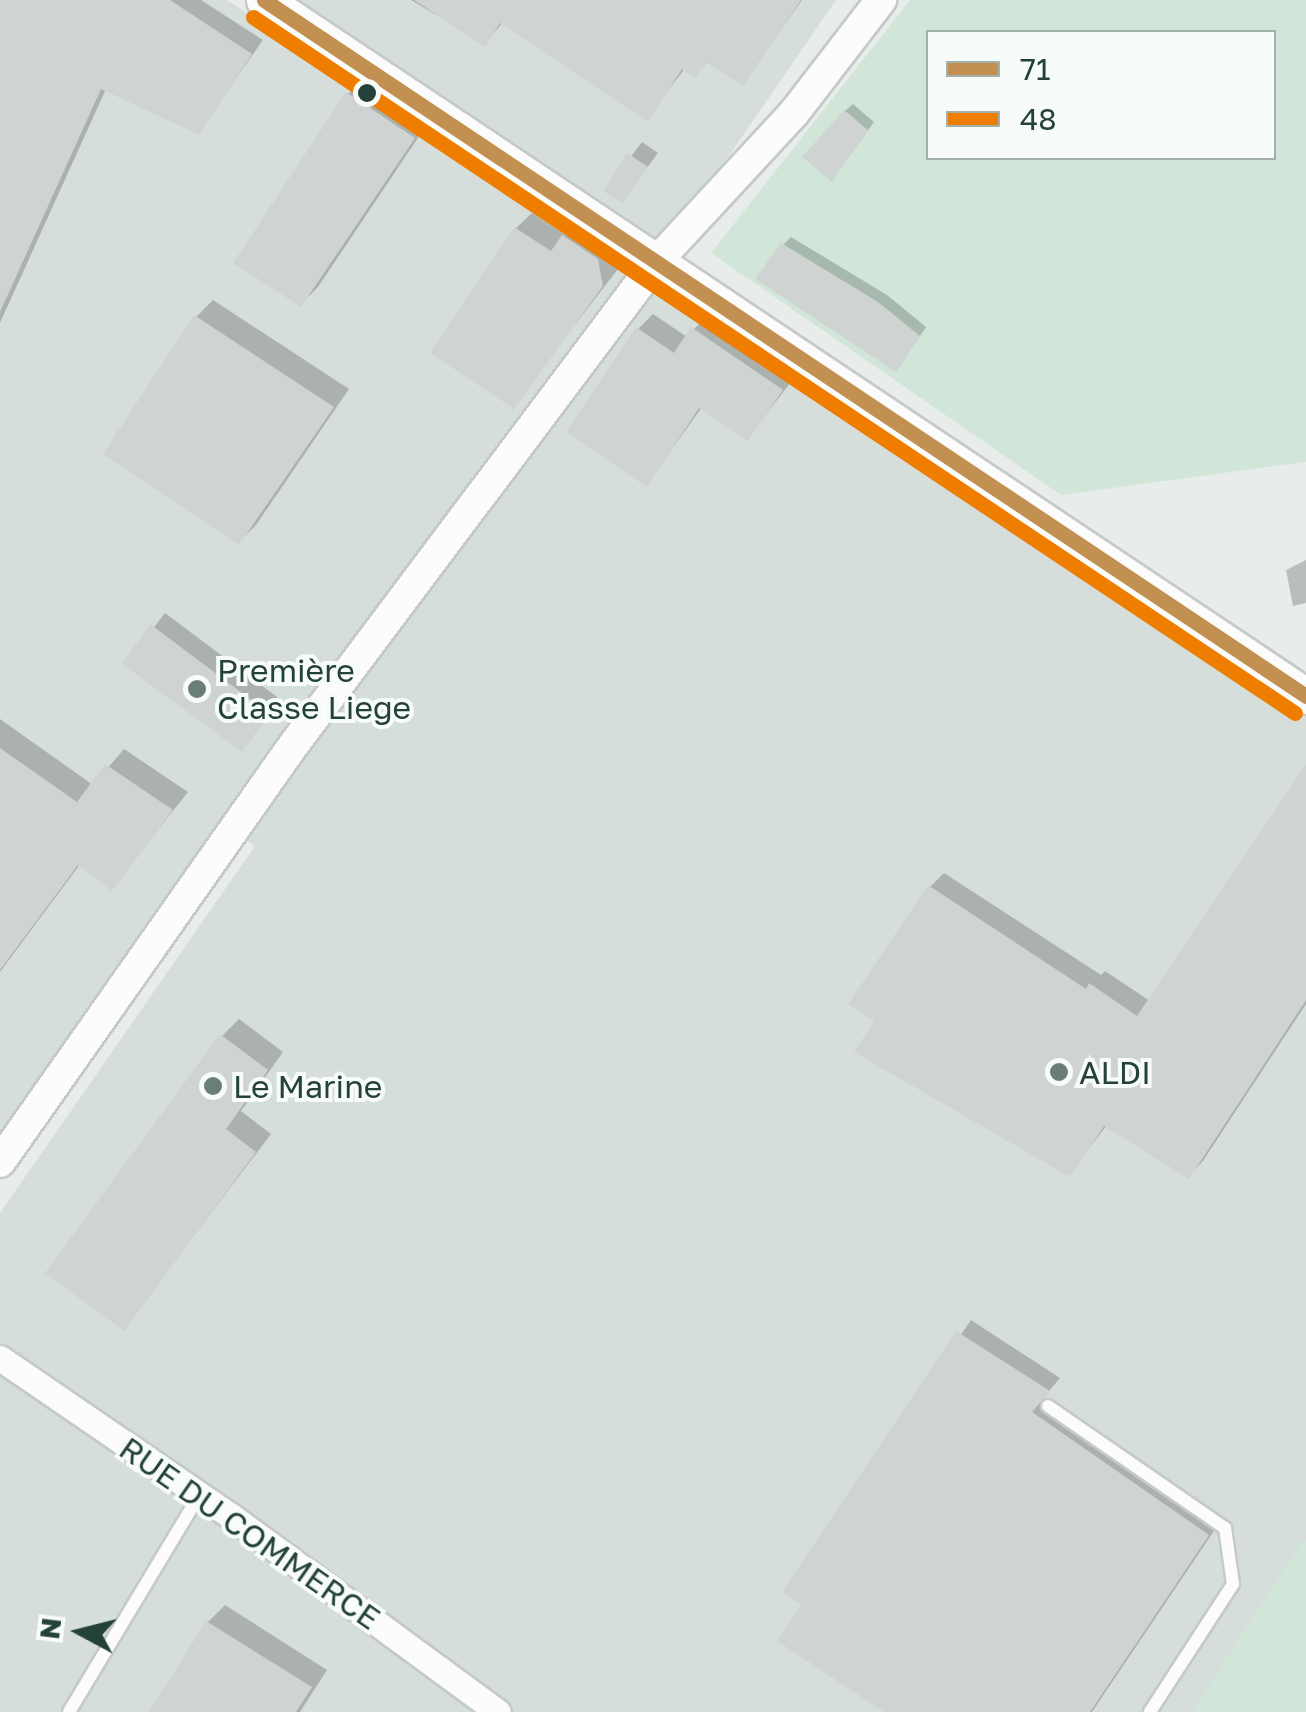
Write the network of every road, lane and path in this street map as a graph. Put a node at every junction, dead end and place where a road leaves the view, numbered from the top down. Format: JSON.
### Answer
{"nodes":[{"id":1,"x":264,"y":0,"type":"edge"},
{"id":2,"x":881,"y":0,"type":"edge"},
{"id":3,"x":656,"y":262,"type":"junction"},
{"id":4,"x":1306,"y":696,"type":"edge"},
{"id":5,"x":0,"y":1162,"type":"edge"},
{"id":6,"x":0,"y":1358,"type":"edge"},
{"id":7,"x":1048,"y":1406,"type":"dead end"},
{"id":8,"x":200,"y":1494,"type":"junction"},
{"id":9,"x":69,"y":1712,"type":"edge"},
{"id":10,"x":498,"y":1712,"type":"edge"},
{"id":11,"x":1150,"y":1712,"type":"edge"}],
"edges":[{"from":1,"to":3,"type":"main road"},
{"from":2,"to":3,"type":"street"},
{"from":3,"to":4,"type":"main road"},
{"from":3,"to":5,"type":"street"},
{"from":6,"to":8,"type":"street","name":"RUE DU COMMERCE"},
{"from":7,"to":11,"type":"lane"},
{"from":8,"to":9,"type":"lane"},
{"from":8,"to":10,"type":"street","name":"RUE DU COMMERCE"}]}
